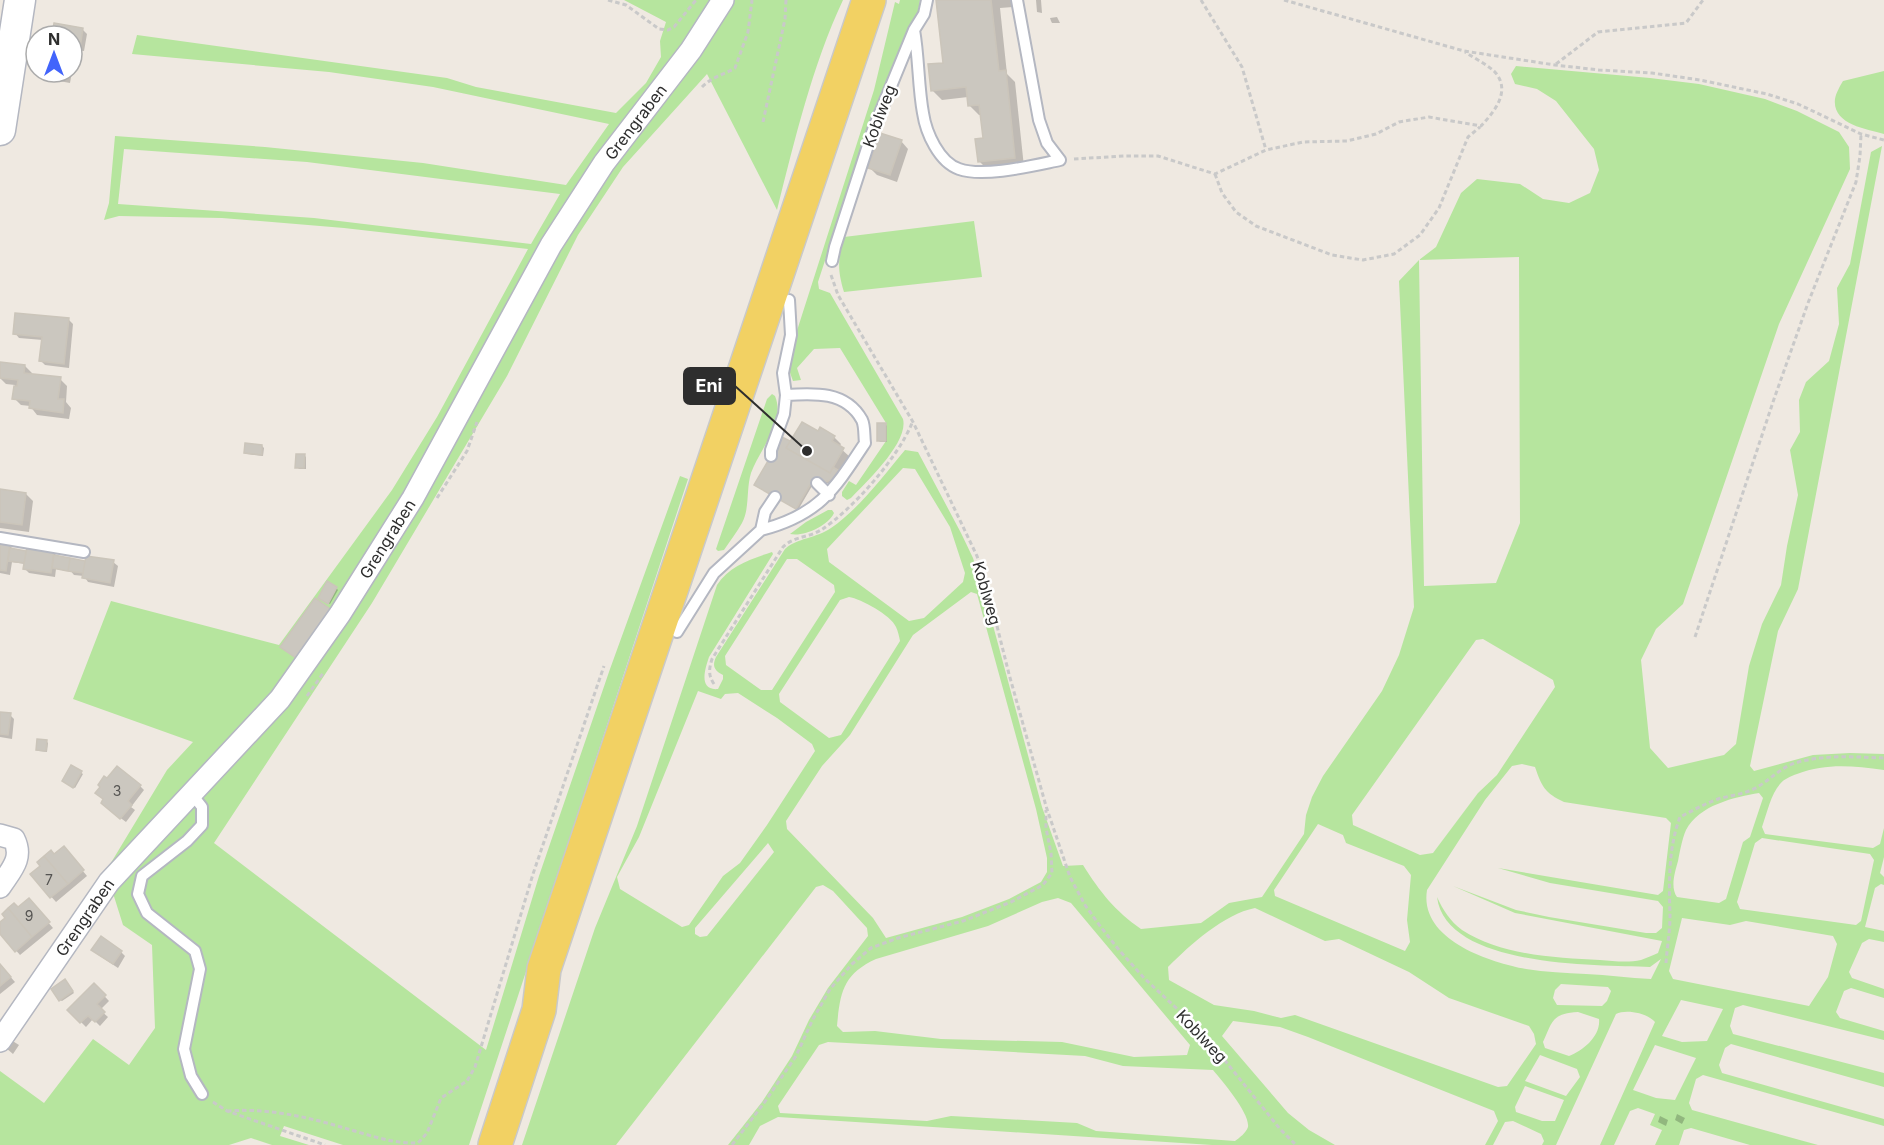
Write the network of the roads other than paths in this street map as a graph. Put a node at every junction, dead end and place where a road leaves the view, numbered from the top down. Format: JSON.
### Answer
{"nodes":[{"id":1,"x":20,"y":0,"type":"edge"},
{"id":2,"x":723,"y":0,"type":"edge"},
{"id":3,"x":927,"y":0,"type":"edge"},
{"id":4,"x":1017,"y":0,"type":"edge"},
{"id":5,"x":877,"y":3,"type":"edge"},
{"id":6,"x":914,"y":30,"type":"junction"},
{"id":7,"x":0,"y":130,"type":"edge"},
{"id":8,"x":832,"y":261,"type":"road end"},
{"id":9,"x":789,"y":300,"type":"junction"},
{"id":10,"x":786,"y":395,"type":"junction"},
{"id":11,"x":771,"y":456,"type":"dead end"},
{"id":12,"x":817,"y":483,"type":"dead end"},
{"id":13,"x":829,"y":495,"type":"junction"},
{"id":14,"x":774,"y":497,"type":"dead end"},
{"id":15,"x":761,"y":530,"type":"junction"},
{"id":16,"x":0,"y":538,"type":"edge"},
{"id":17,"x":84,"y":552,"type":"dead end"},
{"id":18,"x":677,"y":632,"type":"junction"},
{"id":19,"x":191,"y":793,"type":"junction"},
{"id":20,"x":0,"y":835,"type":"edge"},
{"id":21,"x":0,"y":887,"type":"edge"},
{"id":22,"x":539,"y":1010,"type":"junction"},
{"id":23,"x":0,"y":1041,"type":"edge"},
{"id":24,"x":202,"y":1094,"type":"road end"},
{"id":25,"x":495,"y":1145,"type":"edge"}],
"edges":[{"from":1,"to":7,"type":"street"},
{"from":2,"to":19,"type":"street","name":"Grengraben"},
{"from":3,"to":6,"type":"lane","name":"Koblweg"},
{"from":4,"to":6,"type":"lane"},
{"from":5,"to":9,"type":"main road"},
{"from":5,"to":22,"type":"main road"},
{"from":6,"to":8,"type":"lane","name":"Koblweg"},
{"from":9,"to":10,"type":"lane"},
{"from":9,"to":18,"type":"main road"},
{"from":10,"to":11,"type":"lane"},
{"from":10,"to":13,"type":"lane"},
{"from":12,"to":13,"type":"lane"},
{"from":13,"to":15,"type":"lane"},
{"from":14,"to":15,"type":"lane"},
{"from":15,"to":18,"type":"lane"},
{"from":16,"to":17,"type":"lane"},
{"from":18,"to":22,"type":"main road"},
{"from":19,"to":23,"type":"street","name":"Grengraben"},
{"from":19,"to":24,"type":"lane"},
{"from":20,"to":21,"type":"street"},
{"from":22,"to":25,"type":"main road"}]}
